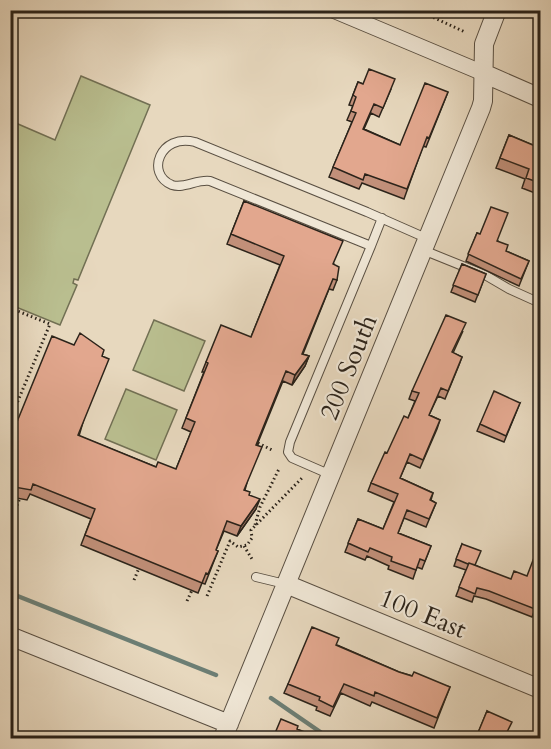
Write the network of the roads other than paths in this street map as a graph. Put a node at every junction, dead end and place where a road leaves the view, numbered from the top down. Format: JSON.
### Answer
{"nodes":[{"id":1,"x":333,"y":10,"type":"edge"},
{"id":2,"x":497,"y":10,"type":"edge"},
{"id":3,"x":483,"y":74,"type":"junction"},
{"id":4,"x":540,"y":98,"type":"edge"},
{"id":5,"x":382,"y":218,"type":"junction"},
{"id":6,"x":426,"y":244,"type":"junction"},
{"id":7,"x":370,"y":246,"type":"junction"},
{"id":8,"x":540,"y":303,"type":"edge"},
{"id":9,"x":331,"y":475,"type":"junction"},
{"id":10,"x":256,"y":577,"type":"dead end"},
{"id":11,"x":286,"y":584,"type":"junction"},
{"id":12,"x":10,"y":636,"type":"edge"},
{"id":13,"x":540,"y":689,"type":"edge"},
{"id":14,"x":226,"y":731,"type":"edge"}],
"edges":[{"from":1,"to":3,"type":"street"},
{"from":2,"to":3,"type":"street","name":"200 South"},
{"from":3,"to":4,"type":"street"},
{"from":3,"to":6,"type":"street","name":"200 South"},
{"from":5,"to":6,"type":"lane"},
{"from":5,"to":7,"type":"lane"},
{"from":5,"to":7,"type":"lane"},
{"from":6,"to":8,"type":"lane"},
{"from":6,"to":9,"type":"street","name":"200 South"},
{"from":7,"to":9,"type":"lane"},
{"from":9,"to":11,"type":"street","name":"200 South"},
{"from":10,"to":11,"type":"lane"},
{"from":11,"to":13,"type":"street","name":"100 East"},
{"from":11,"to":14,"type":"street","name":"200 South"},
{"from":12,"to":14,"type":"street"}]}
